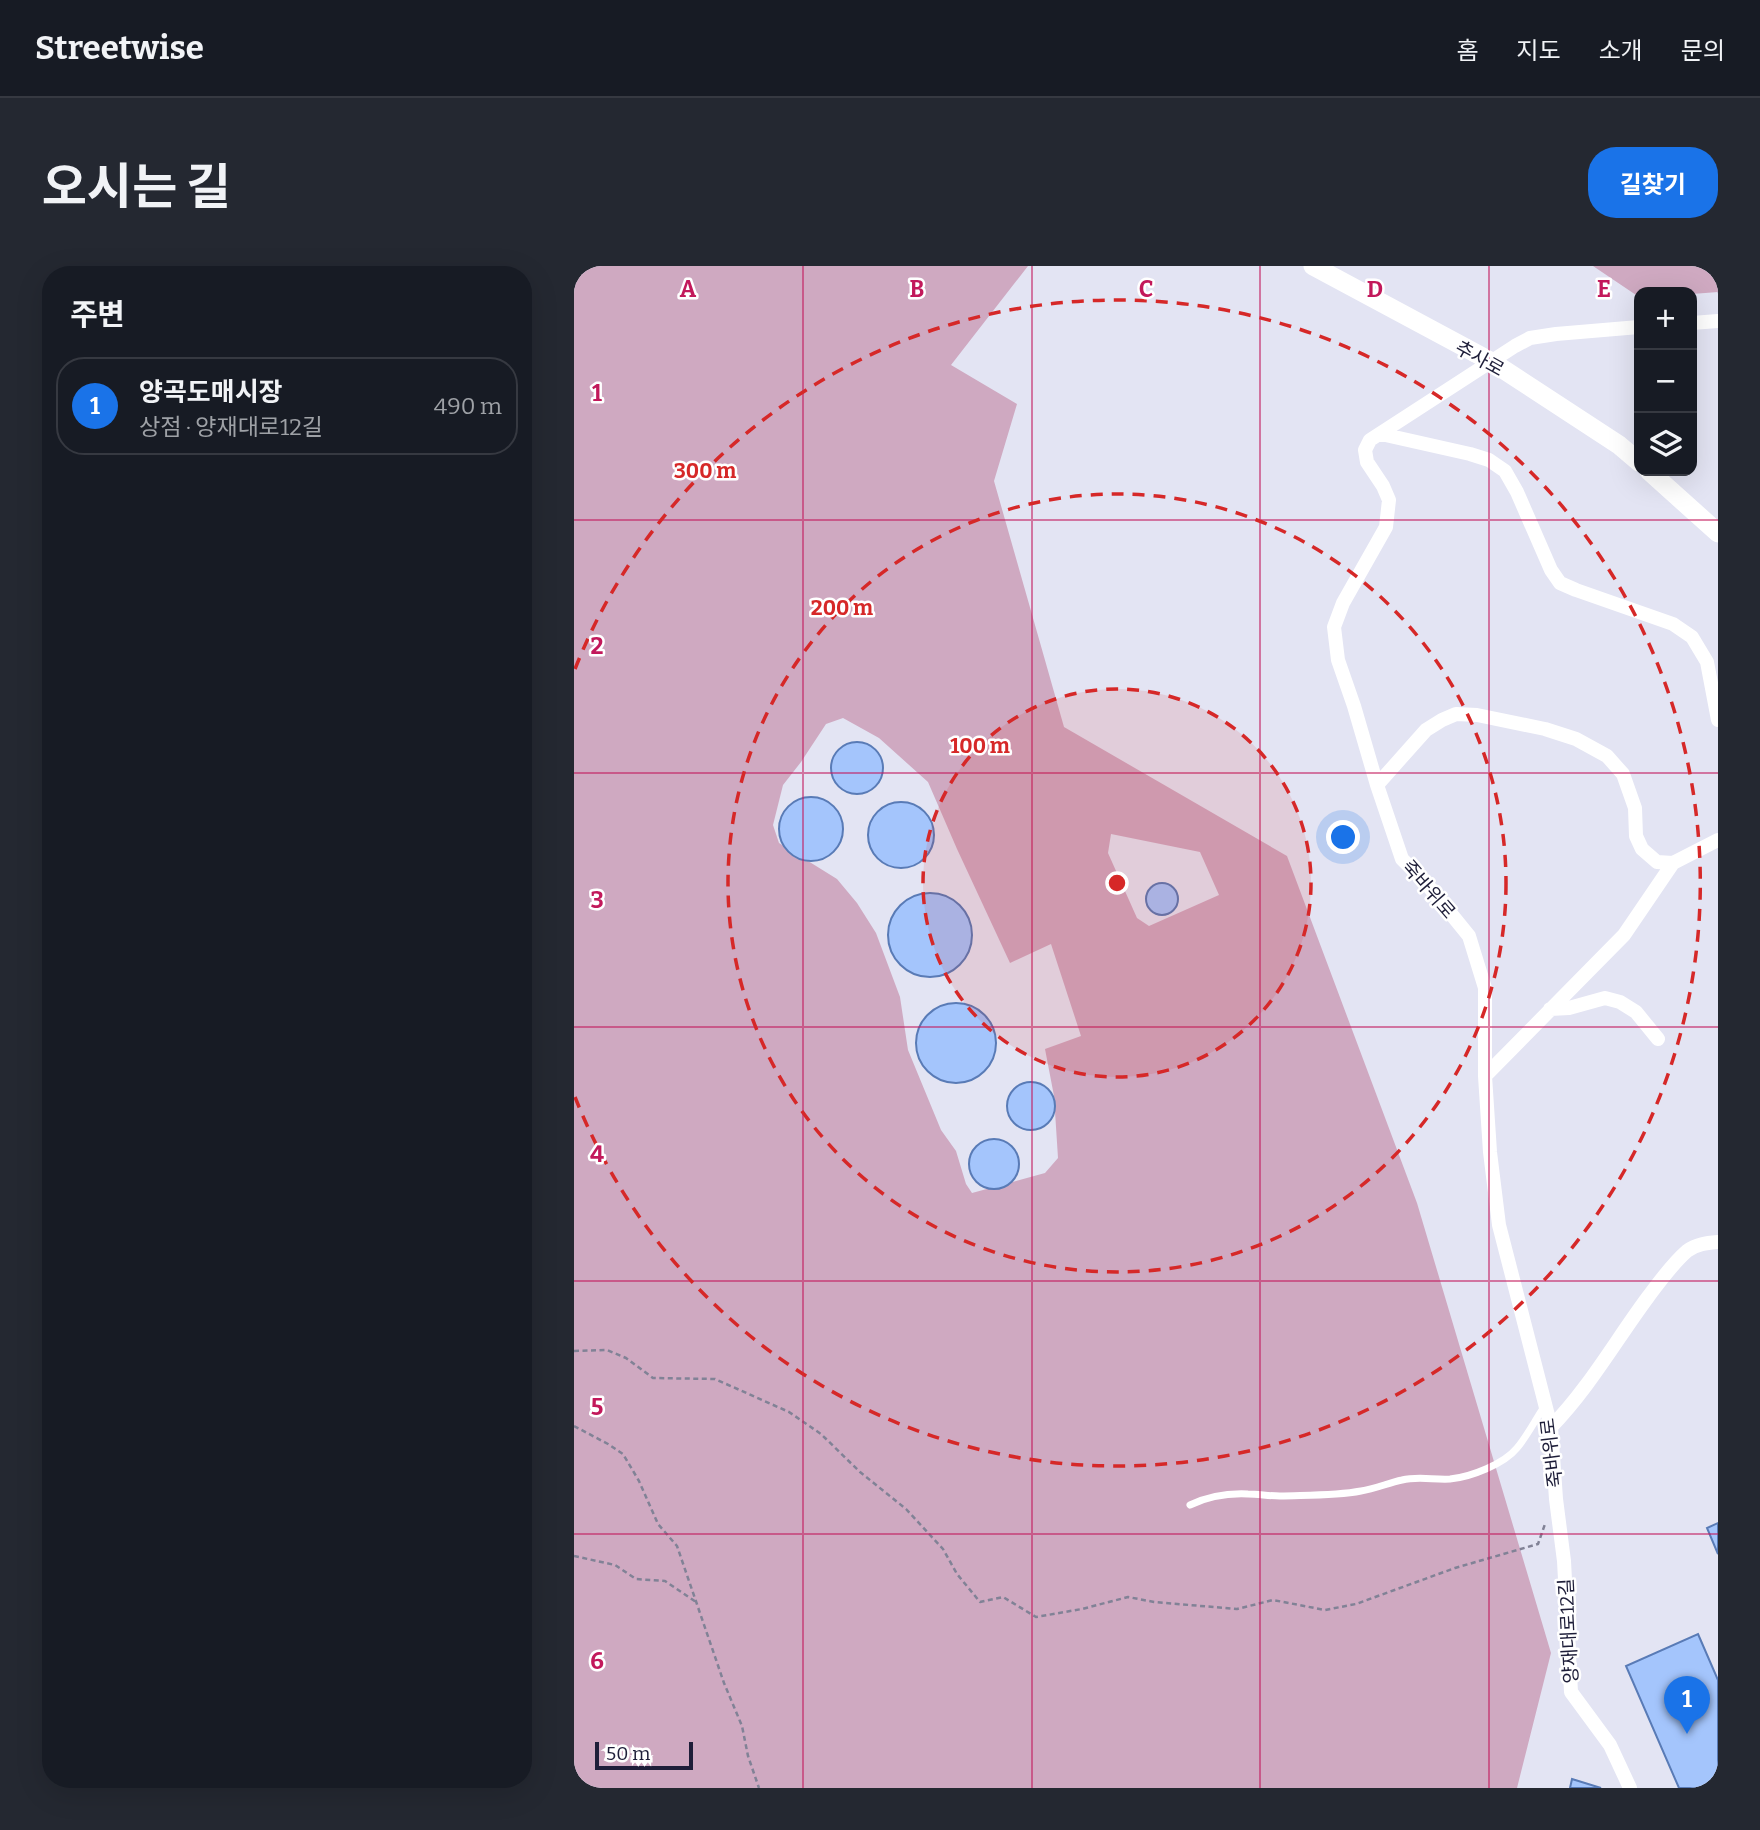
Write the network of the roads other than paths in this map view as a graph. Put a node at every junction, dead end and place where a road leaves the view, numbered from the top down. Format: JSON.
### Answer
{"nodes":[{"id":1,"x":1313,"y":266,"type":"edge"},
{"id":2,"x":1718,"y":321,"type":"edge"},
{"id":3,"x":1697,"y":323,"type":"edge"},
{"id":4,"x":1634,"y":327,"type":"edge"},
{"id":5,"x":1492,"y":362,"type":"junction"},
{"id":6,"x":1381,"y":434,"type":"junction"},
{"id":7,"x":1634,"y":458,"type":"edge"},
{"id":8,"x":1654,"y":476,"type":"edge"},
{"id":9,"x":1718,"y":533,"type":"edge"},
{"id":10,"x":1718,"y":720,"type":"edge"},
{"id":11,"x":1377,"y":785,"type":"junction"},
{"id":12,"x":1718,"y":841,"type":"edge"},
{"id":13,"x":1673,"y":863,"type":"junction"},
{"id":14,"x":1550,"y":1009,"type":"junction"},
{"id":15,"x":1658,"y":1039,"type":"dead end"},
{"id":16,"x":1485,"y":1076,"type":"junction"},
{"id":17,"x":1718,"y":1242,"type":"edge"},
{"id":18,"x":1545,"y":1405,"type":"junction"},
{"id":19,"x":1551,"y":1427,"type":"junction"},
{"id":20,"x":1556,"y":1499,"type":"joint"},
{"id":21,"x":1190,"y":1505,"type":"dead end"},
{"id":22,"x":1630,"y":1788,"type":"edge"}],
"edges":[{"from":1,"to":5,"type":"street","name":"추사로"},
{"from":2,"to":3,"type":"street"},
{"from":4,"to":5,"type":"street","name":"죽바위로"},
{"from":5,"to":6,"type":"street","name":"죽바위로"},
{"from":5,"to":7,"type":"street","name":"추사로"},
{"from":6,"to":10,"type":"street"},
{"from":6,"to":11,"type":"street","name":"죽바위로"},
{"from":8,"to":9,"type":"street"},
{"from":11,"to":13,"type":"street"},
{"from":11,"to":16,"type":"street","name":"죽바위로"},
{"from":12,"to":13,"type":"street"},
{"from":13,"to":14,"type":"street"},
{"from":14,"to":15,"type":"street"},
{"from":14,"to":16,"type":"street"},
{"from":16,"to":18,"type":"street","name":"죽바위로"},
{"from":17,"to":19,"type":"street"},
{"from":18,"to":19,"type":"street","name":"죽바위로"},
{"from":18,"to":21,"type":"lane"},
{"from":19,"to":20,"type":"street","name":"죽바위로"},
{"from":20,"to":22,"type":"street","name":"양재대로12길"}]}
